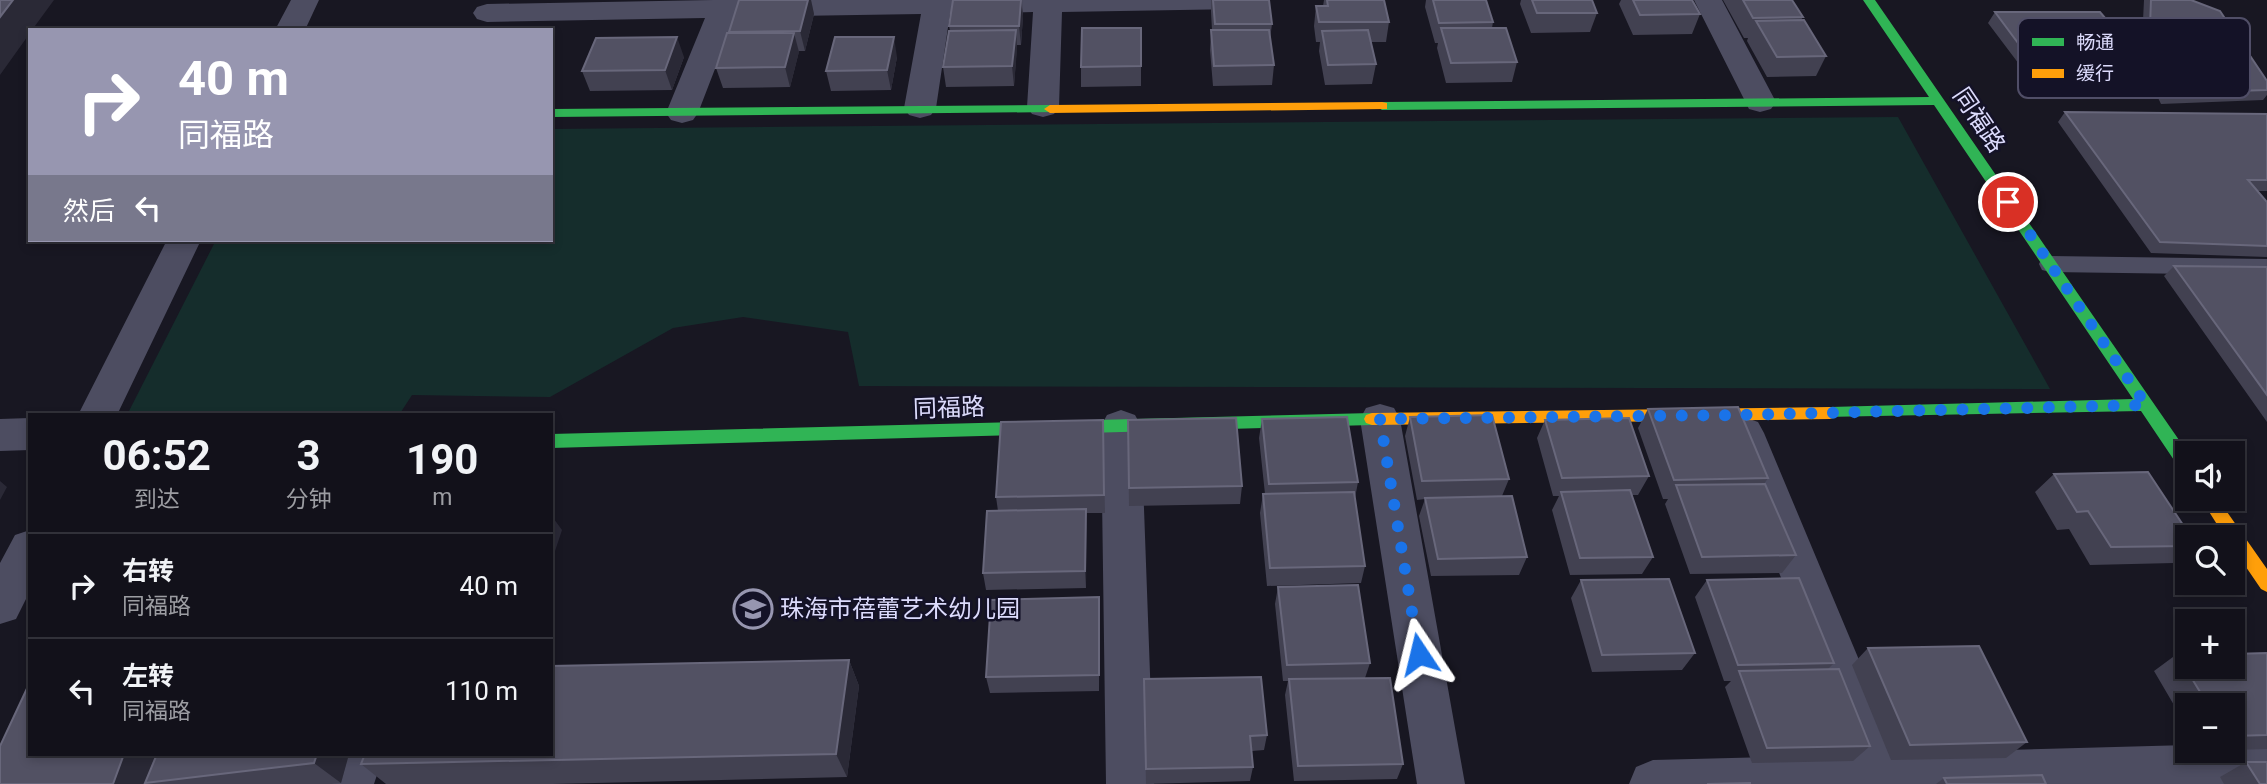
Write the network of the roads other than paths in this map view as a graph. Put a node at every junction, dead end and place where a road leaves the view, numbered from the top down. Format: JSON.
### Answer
{"nodes":[{"id":1,"x":305,"y":0,"type":"edge"},
{"id":2,"x":1239,"y":0,"type":"edge"},
{"id":3,"x":1709,"y":0,"type":"edge"},
{"id":4,"x":1869,"y":0,"type":"edge"},
{"id":5,"x":938,"y":2,"type":"edge"},
{"id":6,"x":1047,"y":2,"type":"edge"},
{"id":7,"x":726,"y":4,"type":"edge"},
{"id":8,"x":487,"y":14,"type":"edge"},
{"id":9,"x":291,"y":28,"type":"edge"},
{"id":10,"x":1938,"y":101,"type":"junction"},
{"id":11,"x":1760,"y":102,"type":"junction"},
{"id":12,"x":1043,"y":107,"type":"junction"},
{"id":13,"x":920,"y":108,"type":"junction"},
{"id":14,"x":553,"y":113,"type":"edge"},
{"id":15,"x":682,"y":113,"type":"junction"},
{"id":16,"x":183,"y":242,"type":"edge"},
{"id":17,"x":2050,"y":264,"type":"junction"},
{"id":18,"x":2267,"y":267,"type":"edge"},
{"id":19,"x":2146,"y":405,"type":"junction"},
{"id":20,"x":97,"y":413,"type":"edge"},
{"id":21,"x":1737,"y":415,"type":"junction"},
{"id":22,"x":1380,"y":419,"type":"junction"},
{"id":23,"x":1121,"y":426,"type":"junction"},
{"id":24,"x":28,"y":434,"type":"edge"},
{"id":25,"x":0,"y":435,"type":"edge"},
{"id":26,"x":553,"y":441,"type":"edge"},
{"id":27,"x":2175,"y":448,"type":"edge"},
{"id":28,"x":2217,"y":511,"type":"edge"},
{"id":29,"x":28,"y":552,"type":"edge"},
{"id":30,"x":2267,"y":584,"type":"edge"},
{"id":31,"x":0,"y":605,"type":"edge"},
{"id":32,"x":359,"y":756,"type":"edge"},
{"id":33,"x":2267,"y":766,"type":"edge"},
{"id":34,"x":1886,"y":781,"type":"edge"},
{"id":35,"x":350,"y":784,"type":"edge"},
{"id":36,"x":1130,"y":784,"type":"edge"},
{"id":37,"x":1441,"y":784,"type":"edge"},
{"id":38,"x":1653,"y":784,"type":"edge"}],
"edges":[{"from":1,"to":9,"type":"street"},
{"from":2,"to":6,"type":"street"},
{"from":3,"to":11,"type":"street"},
{"from":4,"to":10,"type":"street","name":"同福路"},
{"from":5,"to":6,"type":"street"},
{"from":5,"to":7,"type":"street"},
{"from":5,"to":13,"type":"street"},
{"from":6,"to":12,"type":"street"},
{"from":7,"to":8,"type":"street"},
{"from":7,"to":15,"type":"street"},
{"from":10,"to":11,"type":"street"},
{"from":10,"to":17,"type":"street","name":"同福路"},
{"from":11,"to":12,"type":"street"},
{"from":12,"to":13,"type":"street"},
{"from":13,"to":15,"type":"street"},
{"from":14,"to":15,"type":"street"},
{"from":16,"to":20,"type":"street"},
{"from":17,"to":18,"type":"lane"},
{"from":17,"to":19,"type":"street","name":"同福路"},
{"from":19,"to":21,"type":"street","name":"同福路"},
{"from":19,"to":27,"type":"street","name":"同福路"},
{"from":21,"to":22,"type":"street","name":"同福路"},
{"from":21,"to":34,"type":"street"},
{"from":22,"to":23,"type":"street","name":"同福路"},
{"from":22,"to":37,"type":"street"},
{"from":23,"to":26,"type":"street","name":"同福路"},
{"from":23,"to":36,"type":"street"},
{"from":24,"to":25,"type":"street"},
{"from":28,"to":30,"type":"street"},
{"from":29,"to":31,"type":"street"},
{"from":32,"to":35,"type":"street"},
{"from":33,"to":34,"type":"street"},
{"from":34,"to":38,"type":"street"}]}
